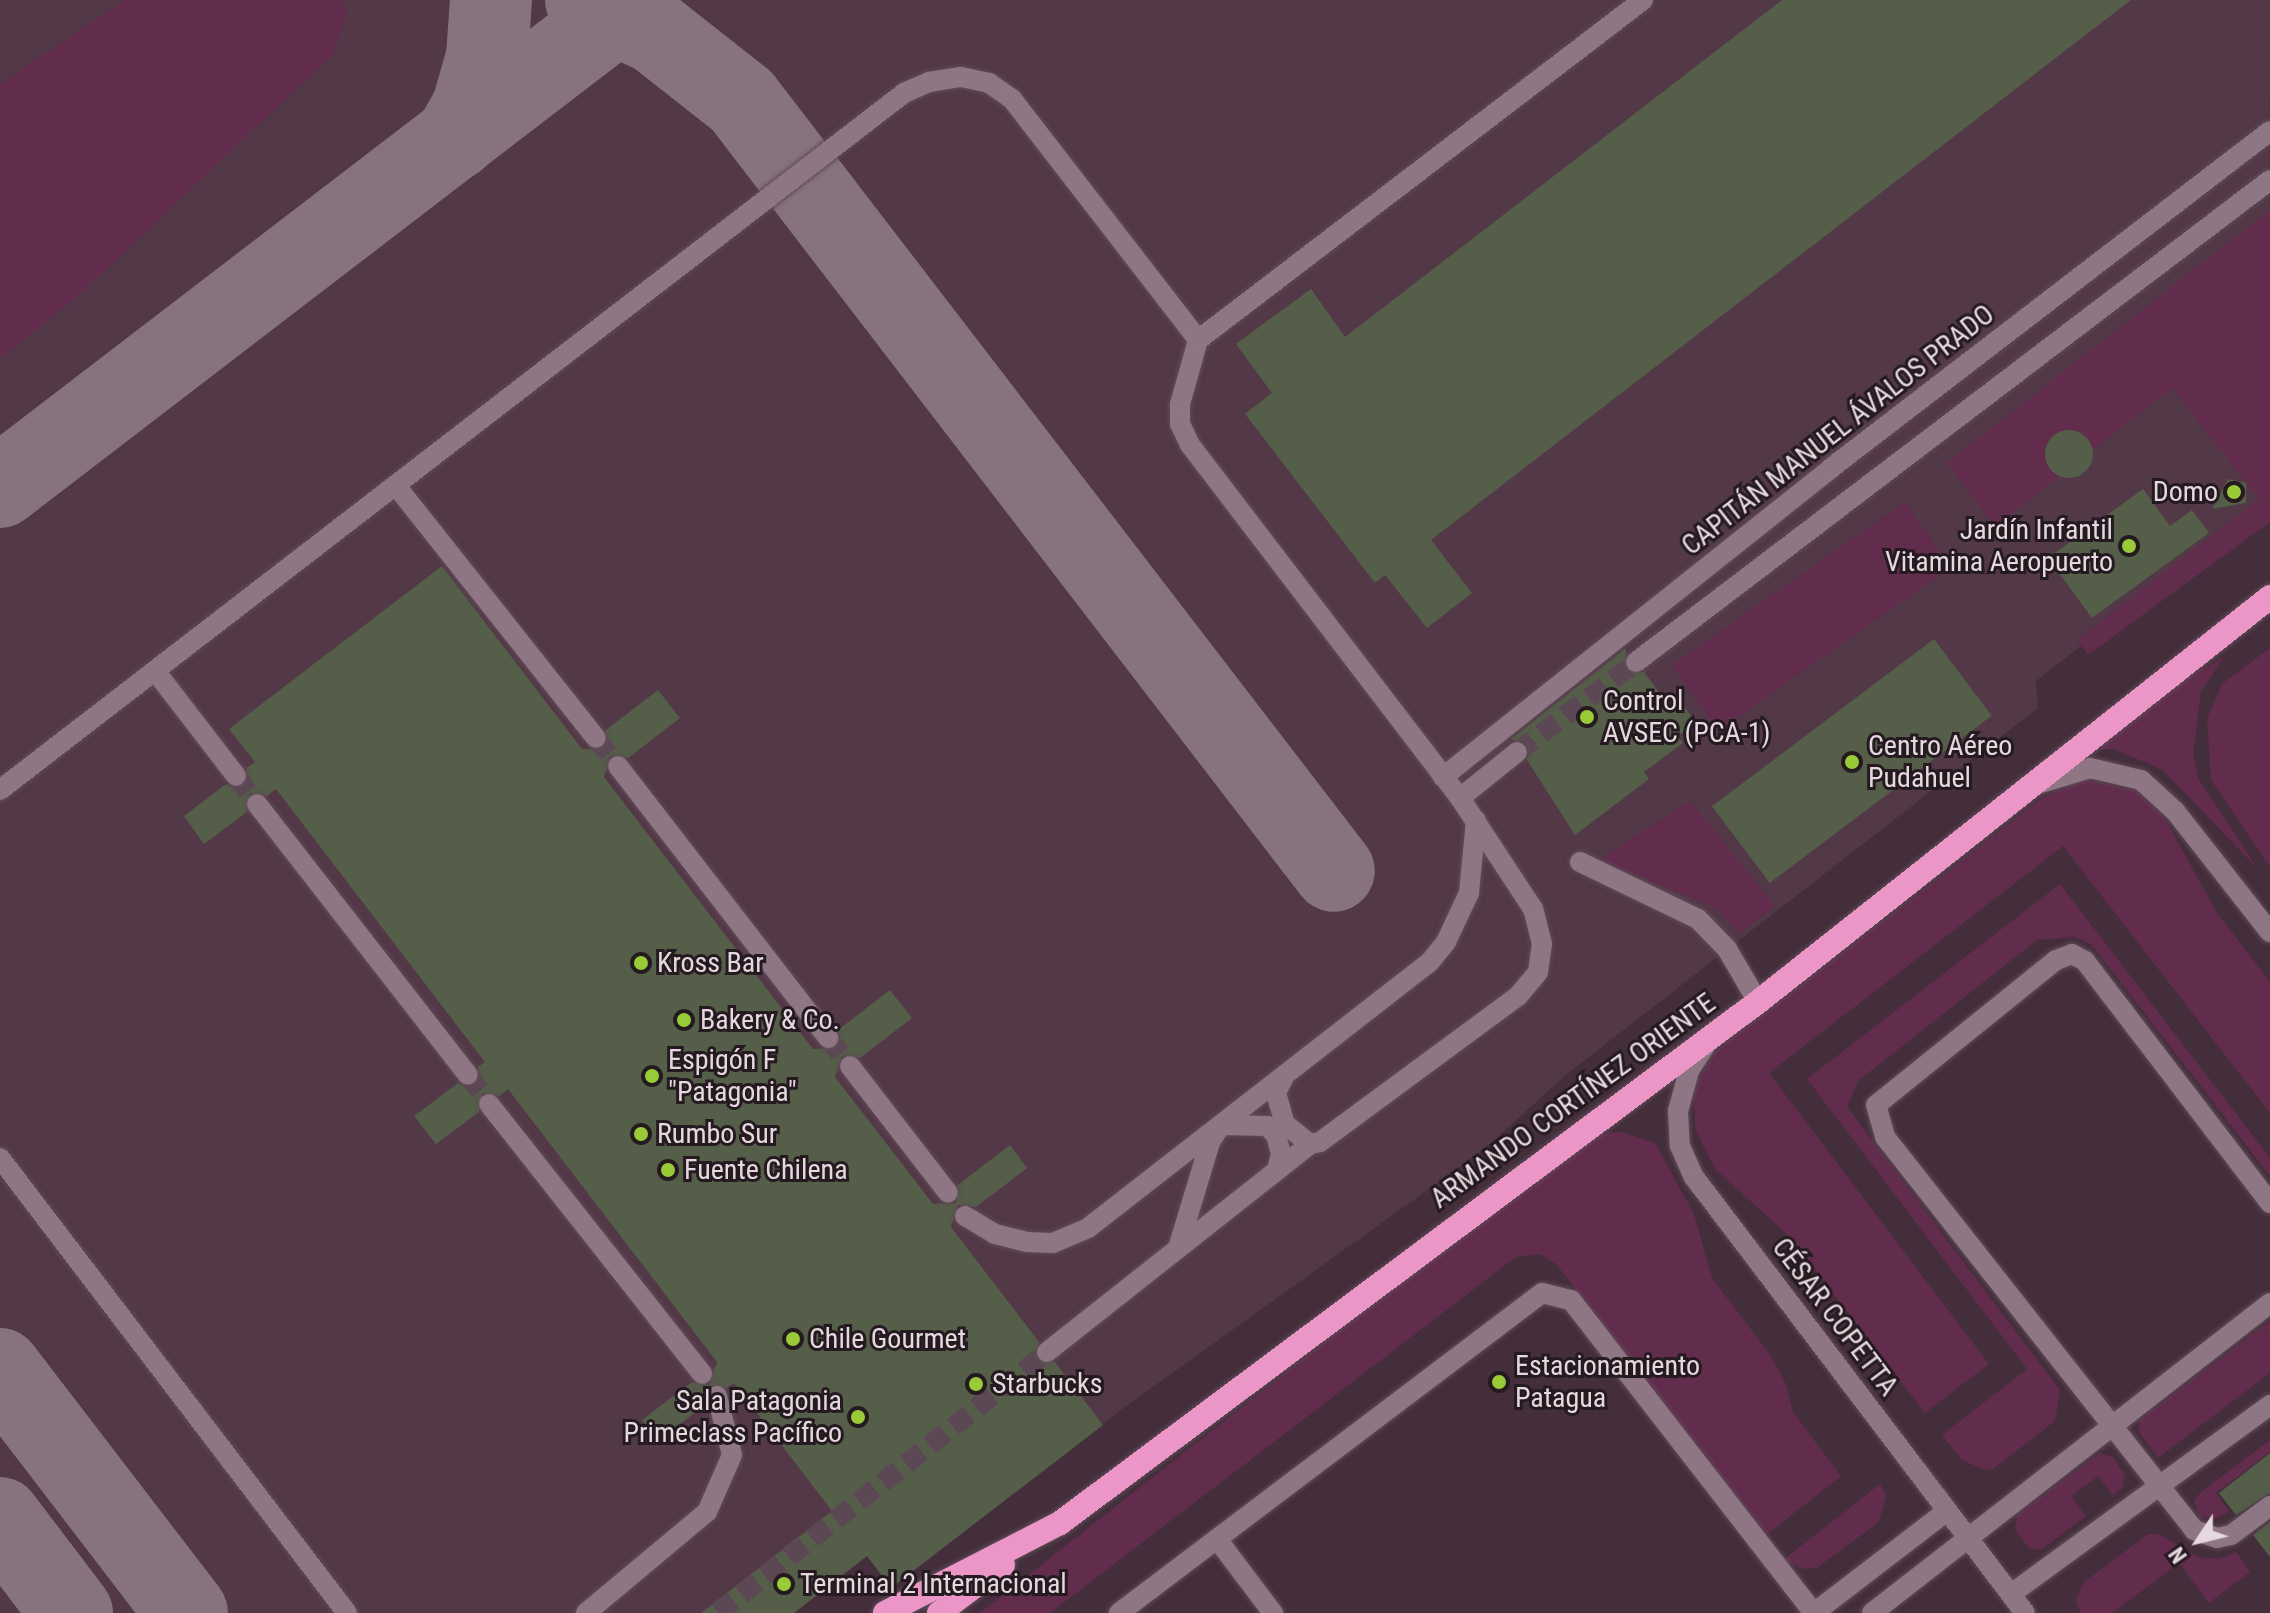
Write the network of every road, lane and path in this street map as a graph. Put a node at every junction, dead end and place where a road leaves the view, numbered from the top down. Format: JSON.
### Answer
{"nodes":[{"id":1,"x":1643,"y":0,"type":"edge"},
{"id":2,"x":2270,"y":131,"type":"edge"},
{"id":3,"x":2270,"y":180,"type":"edge"},
{"id":4,"x":1198,"y":340,"type":"junction"},
{"id":5,"x":397,"y":487,"type":"junction"},
{"id":6,"x":1760,"y":527,"type":"junction"},
{"id":7,"x":1691,"y":581,"type":"junction"},
{"id":8,"x":1739,"y":582,"type":"junction"},
{"id":9,"x":2270,"y":597,"type":"edge"},
{"id":10,"x":2270,"y":607,"type":"edge"},
{"id":11,"x":2247,"y":615,"type":"junction"},
{"id":12,"x":1636,"y":662,"type":"tunnel mouth"},
{"id":13,"x":156,"y":672,"type":"junction"},
{"id":14,"x":596,"y":738,"type":"tunnel mouth"},
{"id":15,"x":1517,"y":752,"type":"tunnel mouth"},
{"id":16,"x":618,"y":766,"type":"tunnel mouth"},
{"id":17,"x":236,"y":776,"type":"tunnel mouth"},
{"id":18,"x":1443,"y":777,"type":"junction"},
{"id":19,"x":0,"y":790,"type":"edge"},
{"id":20,"x":1460,"y":798,"type":"junction"},
{"id":21,"x":2012,"y":799,"type":"junction"},
{"id":22,"x":257,"y":804,"type":"tunnel mouth"},
{"id":23,"x":1476,"y":820,"type":"junction"},
{"id":24,"x":1580,"y":862,"type":"dead end"},
{"id":25,"x":2270,"y":932,"type":"edge"},
{"id":26,"x":1758,"y":1002,"type":"junction"},
{"id":27,"x":1713,"y":1036,"type":"junction"},
{"id":28,"x":828,"y":1038,"type":"tunnel mouth"},
{"id":29,"x":850,"y":1066,"type":"tunnel mouth"},
{"id":30,"x":468,"y":1075,"type":"tunnel mouth"},
{"id":31,"x":1285,"y":1075,"type":"junction"},
{"id":32,"x":489,"y":1104,"type":"tunnel mouth"},
{"id":33,"x":1221,"y":1125,"type":"junction"},
{"id":34,"x":1310,"y":1144,"type":"junction"},
{"id":35,"x":0,"y":1158,"type":"edge"},
{"id":36,"x":1277,"y":1170,"type":"junction"},
{"id":37,"x":948,"y":1193,"type":"dead end"},
{"id":38,"x":2270,"y":1203,"type":"edge"},
{"id":39,"x":965,"y":1216,"type":"dead end"},
{"id":40,"x":1179,"y":1246,"type":"junction"},
{"id":41,"x":2270,"y":1303,"type":"edge"},
{"id":42,"x":1047,"y":1352,"type":"tunnel mouth"},
{"id":43,"x":702,"y":1374,"type":"dead end"},
{"id":44,"x":717,"y":1396,"type":"dead end"},
{"id":45,"x":2270,"y":1405,"type":"edge"},
{"id":46,"x":2112,"y":1428,"type":"junction"},
{"id":47,"x":2158,"y":1489,"type":"junction"},
{"id":48,"x":2270,"y":1506,"type":"edge"},
{"id":49,"x":1947,"y":1511,"type":"junction"},
{"id":50,"x":1060,"y":1523,"type":"junction"},
{"id":51,"x":1217,"y":1539,"type":"junction"},
{"id":52,"x":1968,"y":1539,"type":"junction"},
{"id":53,"x":2013,"y":1605,"type":"edge"},
{"id":54,"x":347,"y":1613,"type":"edge"},
{"id":55,"x":586,"y":1613,"type":"edge"},
{"id":56,"x":885,"y":1613,"type":"edge"},
{"id":57,"x":939,"y":1613,"type":"edge"},
{"id":58,"x":1119,"y":1613,"type":"edge"},
{"id":59,"x":1273,"y":1613,"type":"edge"},
{"id":60,"x":1814,"y":1613,"type":"edge"},
{"id":61,"x":1872,"y":1613,"type":"edge"}],
"edges":[{"from":1,"to":4,"type":"street"},
{"from":2,"to":6,"type":"street","name":"CAPITÁN MANUEL ÁVALOS PRADO"},
{"from":3,"to":8,"type":"street","name":"CAPITÁN MANUEL ÁVALOS PRADO"},
{"from":4,"to":5,"type":"street"},
{"from":4,"to":18,"type":"street"},
{"from":5,"to":13,"type":"street"},
{"from":5,"to":14,"type":"street"},
{"from":6,"to":7,"type":"street","name":"CAPITÁN MANUEL ÁVALOS PRADO"},
{"from":6,"to":8,"type":"street"},
{"from":7,"to":8,"type":"street"},
{"from":7,"to":18,"type":"street","name":"CAPITÁN MANUEL ÁVALOS PRADO"},
{"from":8,"to":12,"type":"street","name":"CAPITÁN MANUEL ÁVALOS PRADO"},
{"from":9,"to":11,"type":"highway","name":"ARMANDO CORTÍNEZ ORIENTE"},
{"from":10,"to":11,"type":"street"},
{"from":11,"to":21,"type":"highway","name":"ARMANDO CORTÍNEZ ORIENTE"},
{"from":13,"to":17,"type":"street"},
{"from":13,"to":19,"type":"street"},
{"from":15,"to":20,"type":"street"},
{"from":16,"to":28,"type":"street"},
{"from":18,"to":20,"type":"street"},
{"from":20,"to":23,"type":"street"},
{"from":21,"to":25,"type":"street"},
{"from":21,"to":26,"type":"highway","name":"ARMANDO CORTÍNEZ ORIENTE"},
{"from":22,"to":30,"type":"street"},
{"from":23,"to":31,"type":"street"},
{"from":23,"to":34,"type":"street"},
{"from":24,"to":26,"type":"street"},
{"from":26,"to":27,"type":"highway","name":"ARMANDO CORTÍNEZ ORIENTE"},
{"from":27,"to":49,"type":"street","name":"CÉSAR COPETTA"},
{"from":27,"to":50,"type":"highway","name":"ARMANDO CORTÍNEZ ORIENTE"},
{"from":29,"to":37,"type":"street"},
{"from":31,"to":33,"type":"street"},
{"from":31,"to":34,"type":"street"},
{"from":32,"to":43,"type":"street"},
{"from":33,"to":36,"type":"street"},
{"from":33,"to":39,"type":"street"},
{"from":33,"to":40,"type":"street"},
{"from":34,"to":36,"type":"street"},
{"from":35,"to":54,"type":"street"},
{"from":36,"to":40,"type":"street"},
{"from":38,"to":46,"type":"street"},
{"from":40,"to":42,"type":"street"},
{"from":41,"to":46,"type":"street"},
{"from":44,"to":55,"type":"street"},
{"from":45,"to":47,"type":"street"},
{"from":46,"to":47,"type":"street"},
{"from":46,"to":52,"type":"street"},
{"from":47,"to":48,"type":"street"},
{"from":47,"to":53,"type":"street"},
{"from":49,"to":52,"type":"street","name":"CÉSAR COPETTA"},
{"from":49,"to":60,"type":"street"},
{"from":50,"to":56,"type":"highway","name":"ARMANDO CORTÍNEZ ORIENTE"},
{"from":50,"to":57,"type":"highway"},
{"from":51,"to":58,"type":"street"},
{"from":51,"to":59,"type":"street"},
{"from":51,"to":60,"type":"street"},
{"from":52,"to":53,"type":"street","name":"CÉSAR COPETTA"},
{"from":52,"to":61,"type":"street"}]}
